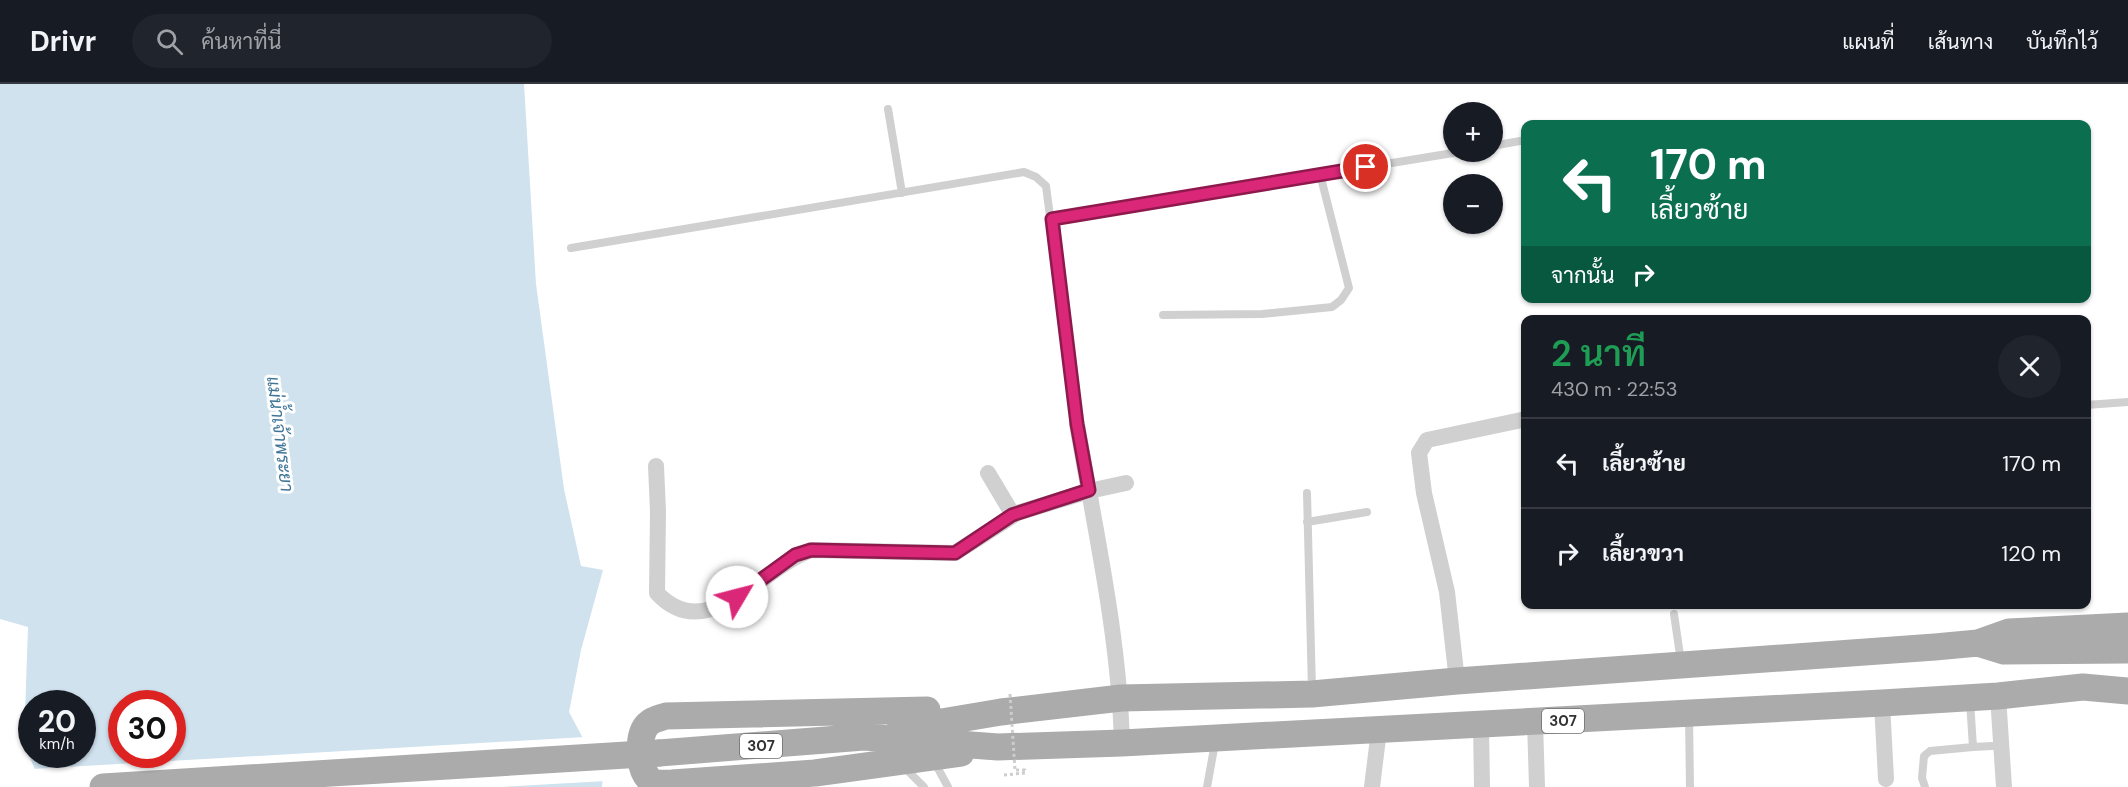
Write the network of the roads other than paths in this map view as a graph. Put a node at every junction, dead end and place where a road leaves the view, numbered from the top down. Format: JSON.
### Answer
{"nodes":[{"id":1,"x":888,"y":109,"type":"dead end"},
{"id":2,"x":1521,"y":141,"type":"edge"},
{"id":3,"x":1503,"y":144,"type":"edge"},
{"id":4,"x":1443,"y":155,"type":"edge"},
{"id":5,"x":1320,"y":174,"type":"junction"},
{"id":6,"x":902,"y":193,"type":"junction"},
{"id":7,"x":1052,"y":219,"type":"junction"},
{"id":8,"x":571,"y":248,"type":"dead end"},
{"id":9,"x":1163,"y":315,"type":"dead end"},
{"id":10,"x":2128,"y":402,"type":"edge"},
{"id":11,"x":2091,"y":405,"type":"edge"},
{"id":12,"x":1521,"y":420,"type":"edge"},
{"id":13,"x":1077,"y":424,"type":"joint"},
{"id":14,"x":656,"y":466,"type":"dead end"},
{"id":15,"x":988,"y":473,"type":"dead end"},
{"id":16,"x":1126,"y":483,"type":"dead end"},
{"id":17,"x":1089,"y":490,"type":"junction"},
{"id":18,"x":1306,"y":493,"type":"dead end"},
{"id":19,"x":1366,"y":513,"type":"dead end"},
{"id":20,"x":1012,"y":515,"type":"junction"},
{"id":21,"x":1307,"y":522,"type":"junction"},
{"id":22,"x":1674,"y":614,"type":"dead end"},
{"id":23,"x":2128,"y":626,"type":"edge"},
{"id":24,"x":1978,"y":643,"type":"junction"},
{"id":25,"x":2128,"y":650,"type":"edge"},
{"id":26,"x":1682,"y":665,"type":"junction"},
{"id":27,"x":2128,"y":676,"type":"edge"},
{"id":28,"x":1457,"y":681,"type":"junction"},
{"id":29,"x":2083,"y":687,"type":"junction"},
{"id":30,"x":2128,"y":691,"type":"edge"},
{"id":31,"x":1312,"y":694,"type":"junction"},
{"id":32,"x":1998,"y":696,"type":"junction"},
{"id":33,"x":1970,"y":697,"type":"junction"},
{"id":34,"x":1121,"y":698,"type":"junction"},
{"id":35,"x":1005,"y":703,"type":"junction"},
{"id":36,"x":1882,"y":703,"type":"junction"},
{"id":37,"x":1689,"y":714,"type":"junction"},
{"id":38,"x":1535,"y":723,"type":"junction"},
{"id":39,"x":1481,"y":725,"type":"junction"},
{"id":40,"x":1379,"y":730,"type":"junction"},
{"id":41,"x":864,"y":737,"type":"junction"},
{"id":42,"x":1216,"y":738,"type":"junction"},
{"id":43,"x":1122,"y":743,"type":"junction"},
{"id":44,"x":1992,"y":746,"type":"dead end"},
{"id":45,"x":998,"y":747,"type":"junction"},
{"id":46,"x":1973,"y":747,"type":"junction"},
{"id":47,"x":933,"y":758,"type":"junction"},
{"id":48,"x":900,"y":763,"type":"junction"},
{"id":49,"x":1886,"y":779,"type":"dead end"},
{"id":50,"x":730,"y":783,"type":"edge"},
{"id":51,"x":103,"y":787,"type":"edge"},
{"id":52,"x":924,"y":787,"type":"edge"},
{"id":53,"x":948,"y":787,"type":"edge"},
{"id":54,"x":1207,"y":787,"type":"edge"},
{"id":55,"x":1372,"y":787,"type":"edge"},
{"id":56,"x":1482,"y":787,"type":"edge"},
{"id":57,"x":1537,"y":787,"type":"edge"},
{"id":58,"x":1690,"y":787,"type":"edge"},
{"id":59,"x":1925,"y":787,"type":"edge"},
{"id":60,"x":2004,"y":787,"type":"edge"}],
"edges":[{"from":1,"to":6,"type":"lane"},
{"from":2,"to":3,"type":"lane"},
{"from":4,"to":5,"type":"lane"},
{"from":5,"to":7,"type":"lane"},
{"from":5,"to":9,"type":"lane"},
{"from":6,"to":7,"type":"lane"},
{"from":6,"to":8,"type":"lane"},
{"from":7,"to":13,"type":"lane"},
{"from":10,"to":11,"type":"lane"},
{"from":12,"to":28,"type":"street"},
{"from":13,"to":17,"type":"street"},
{"from":14,"to":20,"type":"street"},
{"from":15,"to":20,"type":"street"},
{"from":16,"to":17,"type":"street"},
{"from":17,"to":20,"type":"street"},
{"from":17,"to":34,"type":"street"},
{"from":18,"to":21,"type":"lane"},
{"from":19,"to":21,"type":"lane"},
{"from":21,"to":31,"type":"lane"},
{"from":22,"to":26,"type":"lane"},
{"from":23,"to":24,"type":"main road","number":"307"},
{"from":24,"to":25,"type":"main road"},
{"from":24,"to":26,"type":"main road","number":"307"},
{"from":26,"to":28,"type":"main road","number":"307"},
{"from":27,"to":29,"type":"main road"},
{"from":28,"to":31,"type":"main road","number":"307"},
{"from":29,"to":30,"type":"main road","number":"307"},
{"from":29,"to":32,"type":"main road","number":"307"},
{"from":31,"to":34,"type":"main road","number":"307"},
{"from":32,"to":33,"type":"main road","number":"307"},
{"from":32,"to":60,"type":"street"},
{"from":33,"to":36,"type":"main road","number":"307"},
{"from":33,"to":46,"type":"lane"},
{"from":34,"to":35,"type":"main road","number":"307"},
{"from":34,"to":43,"type":"street"},
{"from":35,"to":41,"type":"main road","number":"307"},
{"from":35,"to":50,"type":"main road"},
{"from":36,"to":37,"type":"main road","number":"307"},
{"from":36,"to":49,"type":"street"},
{"from":37,"to":38,"type":"main road","number":"307"},
{"from":37,"to":58,"type":"lane"},
{"from":38,"to":39,"type":"main road","number":"307"},
{"from":38,"to":57,"type":"street"},
{"from":39,"to":40,"type":"main road","number":"307"},
{"from":39,"to":56,"type":"street"},
{"from":40,"to":42,"type":"main road","number":"307"},
{"from":40,"to":55,"type":"street"},
{"from":41,"to":45,"type":"main road","number":"307"},
{"from":41,"to":51,"type":"main road","number":"307","bridge":true},
{"from":42,"to":43,"type":"main road","number":"307"},
{"from":42,"to":54,"type":"lane"},
{"from":43,"to":45,"type":"main road","number":"307"},
{"from":44,"to":46,"type":"lane"},
{"from":45,"to":47,"type":"main road"},
{"from":46,"to":59,"type":"lane"},
{"from":47,"to":48,"type":"main road"},
{"from":47,"to":53,"type":"lane"},
{"from":48,"to":50,"type":"main road"},
{"from":48,"to":52,"type":"lane"}]}
